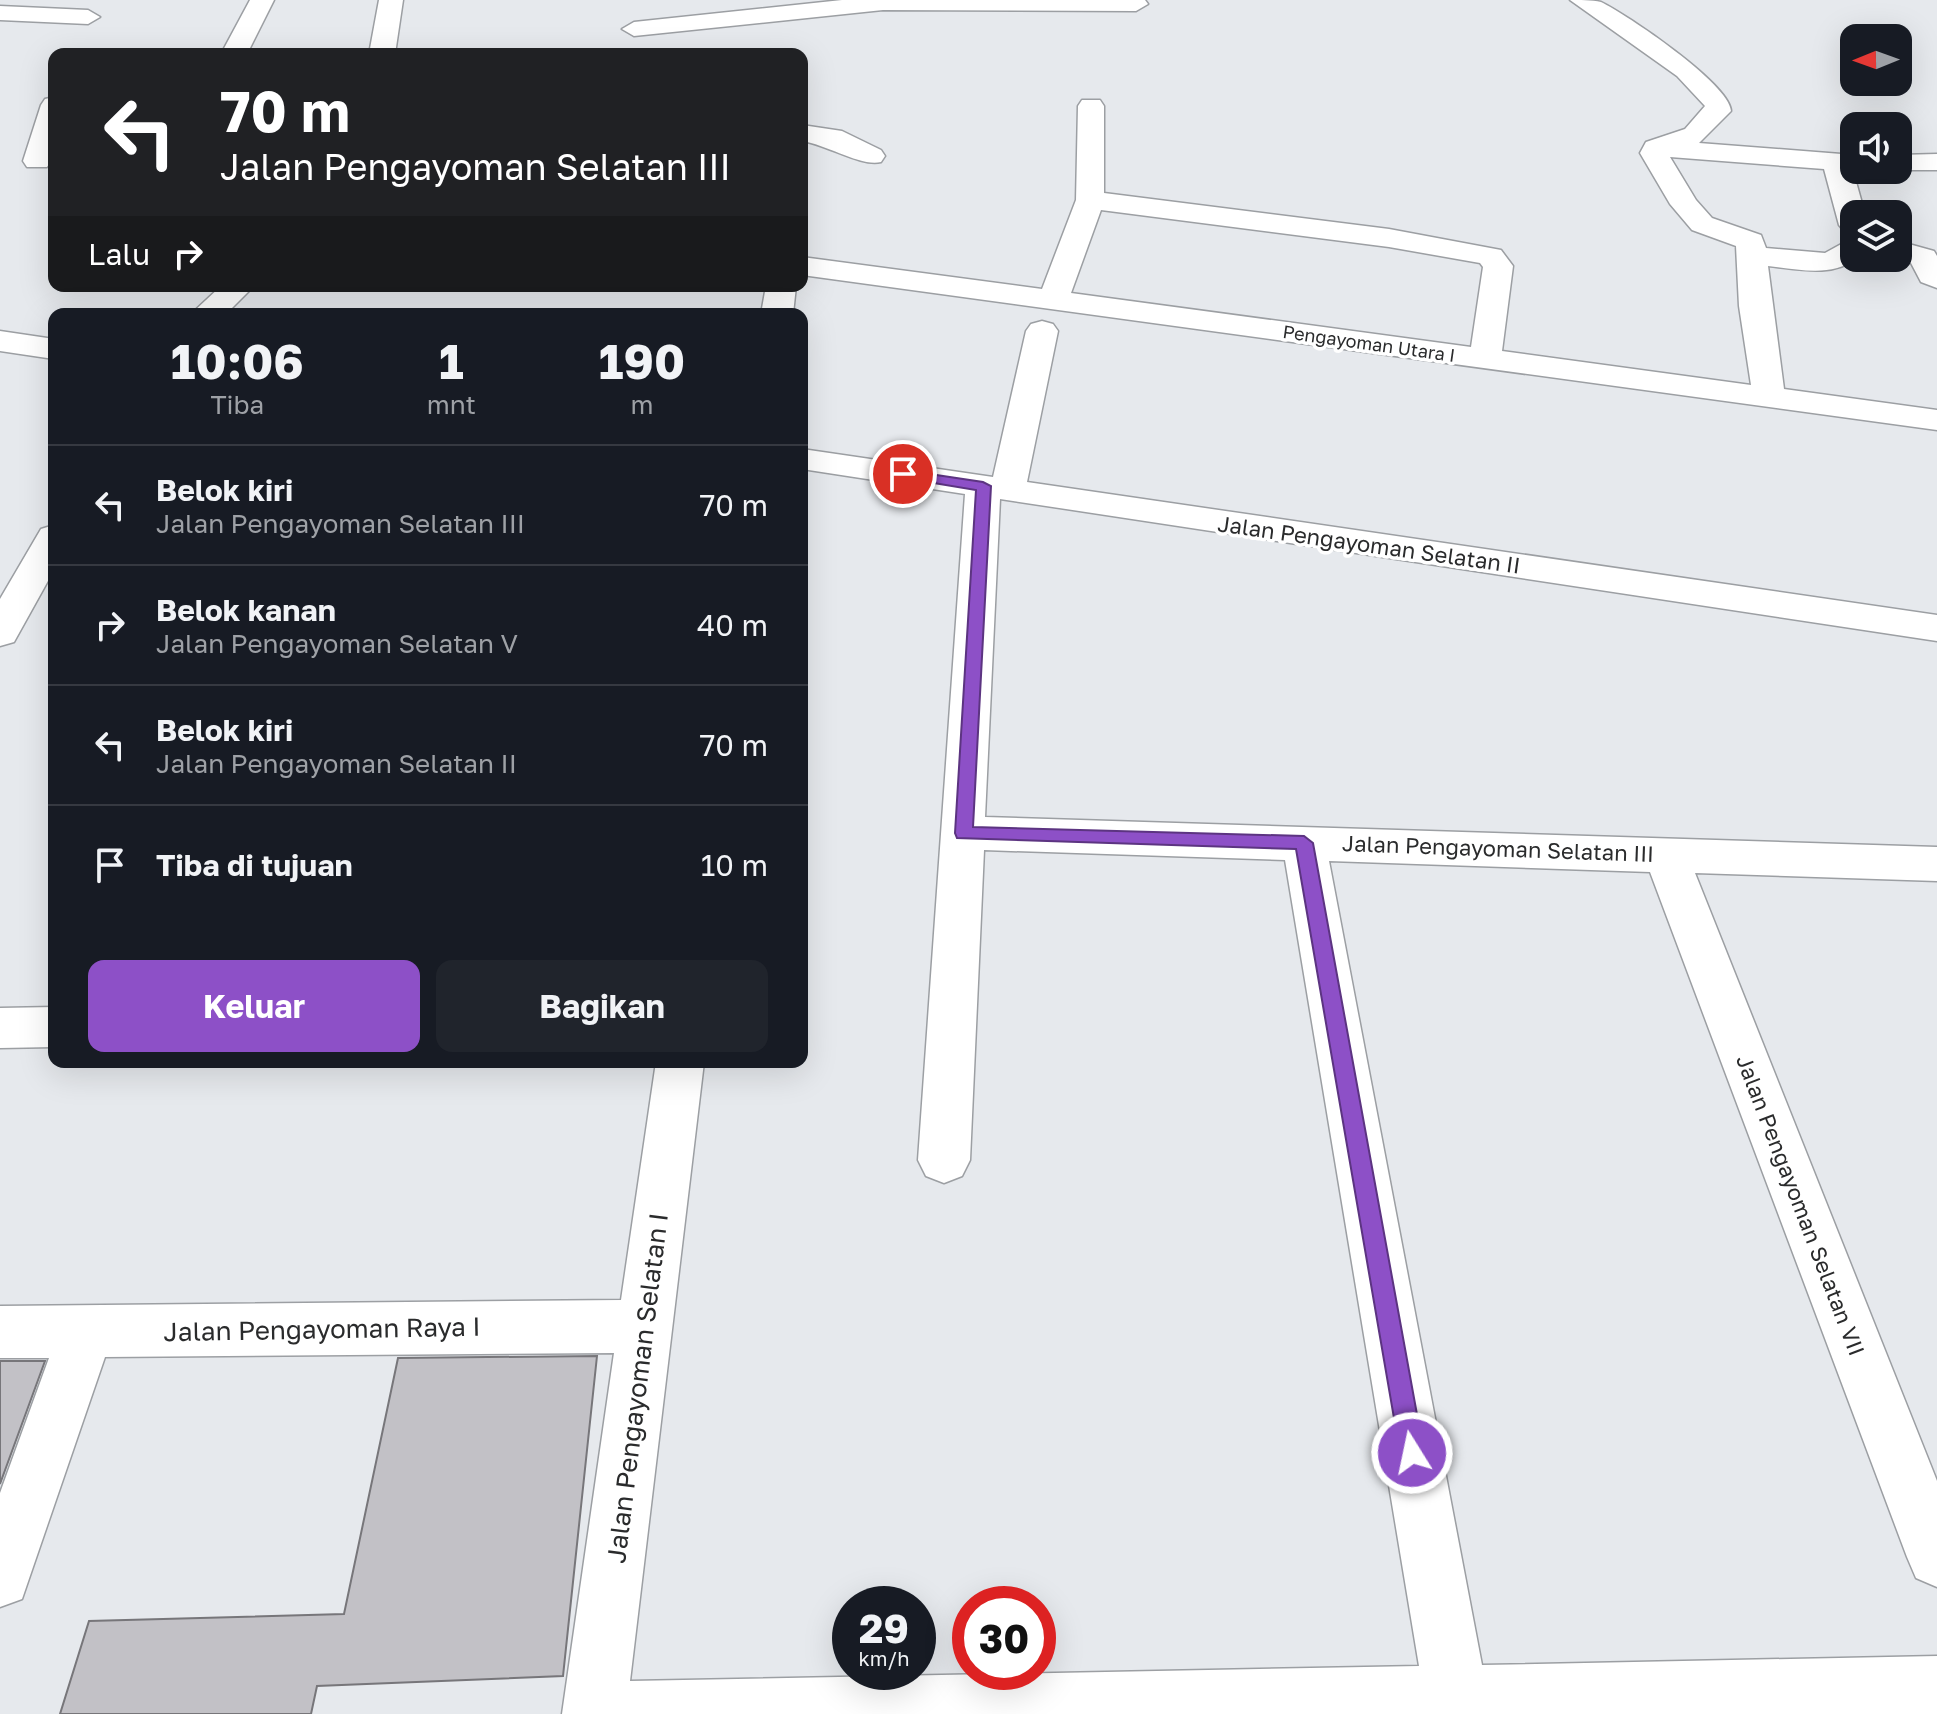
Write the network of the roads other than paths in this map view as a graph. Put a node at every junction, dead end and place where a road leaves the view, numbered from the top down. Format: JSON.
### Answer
{"nodes":[{"id":1,"x":262,"y":0,"type":"edge"},
{"id":2,"x":391,"y":0,"type":"edge"},
{"id":3,"x":629,"y":0,"type":"edge"},
{"id":4,"x":1582,"y":0,"type":"edge"},
{"id":5,"x":1136,"y":4,"type":"dead end"},
{"id":6,"x":0,"y":13,"type":"edge"},
{"id":7,"x":88,"y":17,"type":"dead end"},
{"id":8,"x":634,"y":29,"type":"junction"},
{"id":9,"x":237,"y":48,"type":"edge"},
{"id":10,"x":383,"y":48,"type":"edge"},
{"id":11,"x":638,"y":48,"type":"edge"},
{"id":12,"x":1091,"y":106,"type":"dead end"},
{"id":13,"x":48,"y":122,"type":"edge"},
{"id":14,"x":808,"y":134,"type":"edge"},
{"id":15,"x":1656,"y":148,"type":"junction"},
{"id":16,"x":871,"y":156,"type":"dead end"},
{"id":17,"x":34,"y":160,"type":"edge"},
{"id":18,"x":1937,"y":162,"type":"edge"},
{"id":19,"x":1912,"y":163,"type":"edge"},
{"id":20,"x":1840,"y":164,"type":"edge"},
{"id":21,"x":1090,"y":200,"type":"junction"},
{"id":22,"x":1912,"y":254,"type":"edge"},
{"id":23,"x":1752,"y":256,"type":"junction"},
{"id":24,"x":1840,"y":257,"type":"edge"},
{"id":25,"x":808,"y":267,"type":"edge"},
{"id":26,"x":1937,"y":279,"type":"edge"},
{"id":27,"x":232,"y":292,"type":"edge"},
{"id":28,"x":214,"y":308,"type":"edge"},
{"id":29,"x":1048,"y":316,"type":"junction"},
{"id":30,"x":0,"y":341,"type":"edge"},
{"id":31,"x":48,"y":348,"type":"edge"},
{"id":32,"x":1485,"y":359,"type":"junction"},
{"id":33,"x":1769,"y":398,"type":"junction"},
{"id":34,"x":1935,"y":427,"type":"edge"},
{"id":35,"x":808,"y":460,"type":"edge"},
{"id":36,"x":996,"y":488,"type":"junction"},
{"id":37,"x":48,"y":548,"type":"edge"},
{"id":38,"x":1937,"y":628,"type":"edge"},
{"id":39,"x":0,"y":633,"type":"edge"},
{"id":40,"x":964,"y":833,"type":"junction"},
{"id":41,"x":1304,"y":843,"type":"junction"},
{"id":42,"x":1665,"y":853,"type":"junction"},
{"id":43,"x":1937,"y":864,"type":"edge"},
{"id":44,"x":48,"y":1027,"type":"edge"},
{"id":45,"x":0,"y":1028,"type":"edge"},
{"id":46,"x":679,"y":1068,"type":"edge"},
{"id":47,"x":944,"y":1160,"type":"dead end"},
{"id":48,"x":645,"y":1326,"type":"junction"},
{"id":49,"x":0,"y":1332,"type":"edge"},
{"id":50,"x":86,"y":1332,"type":"junction"},
{"id":51,"x":1937,"y":1557,"type":"edge"},
{"id":52,"x":0,"y":1577,"type":"edge"},
{"id":53,"x":1937,"y":1688,"type":"edge"},
{"id":54,"x":1456,"y":1697,"type":"junction"},
{"id":55,"x":1689,"y":1703,"type":"edge"},
{"id":56,"x":1119,"y":1709,"type":"edge"},
{"id":57,"x":594,"y":1714,"type":"edge"}],
"edges":[{"from":1,"to":9,"type":"street"},
{"from":2,"to":10,"type":"street"},
{"from":3,"to":8,"type":"street"},
{"from":4,"to":15,"type":"street"},
{"from":5,"to":8,"type":"street"},
{"from":6,"to":7,"type":"street"},
{"from":8,"to":11,"type":"street"},
{"from":12,"to":21,"type":"street"},
{"from":13,"to":17,"type":"street"},
{"from":14,"to":16,"type":"street"},
{"from":15,"to":20,"type":"street"},
{"from":15,"to":23,"type":"street"},
{"from":18,"to":19,"type":"street"},
{"from":21,"to":29,"type":"street"},
{"from":21,"to":32,"type":"street"},
{"from":22,"to":26,"type":"street"},
{"from":23,"to":24,"type":"street"},
{"from":23,"to":33,"type":"street"},
{"from":25,"to":29,"type":"street","name":"Pengayoman Utara I"},
{"from":27,"to":28,"type":"street"},
{"from":29,"to":32,"type":"street","name":"Pengayoman Utara I"},
{"from":29,"to":36,"type":"street"},
{"from":30,"to":31,"type":"street"},
{"from":32,"to":33,"type":"street","name":"Pengayoman Utara I"},
{"from":33,"to":34,"type":"street","name":"Pengayoman Utara I"},
{"from":35,"to":36,"type":"street","name":"Jalan Pengayoman Selatan II"},
{"from":36,"to":38,"type":"street","name":"Jalan Pengayoman Selatan II"},
{"from":36,"to":40,"type":"street"},
{"from":37,"to":39,"type":"street"},
{"from":40,"to":41,"type":"street","name":"Jalan Pengayoman Selatan III"},
{"from":40,"to":47,"type":"street"},
{"from":41,"to":42,"type":"street","name":"Jalan Pengayoman Selatan III"},
{"from":41,"to":54,"type":"street"},
{"from":42,"to":43,"type":"street","name":"Jalan Pengayoman Selatan III"},
{"from":42,"to":51,"type":"street","name":"Jalan Pengayoman Selatan VII"},
{"from":44,"to":45,"type":"street"},
{"from":46,"to":48,"type":"street","name":"Jalan Pengayoman Selatan I"},
{"from":48,"to":50,"type":"street","name":"Jalan Pengayoman Raya I"},
{"from":48,"to":57,"type":"street","name":"Jalan Pengayoman Selatan I"},
{"from":49,"to":50,"type":"street","name":"Jalan Pengayoman Raya I"},
{"from":50,"to":52,"type":"street"},
{"from":53,"to":55,"type":"street"},
{"from":54,"to":55,"type":"street"},
{"from":54,"to":56,"type":"street"},
{"from":56,"to":57,"type":"street"}]}
